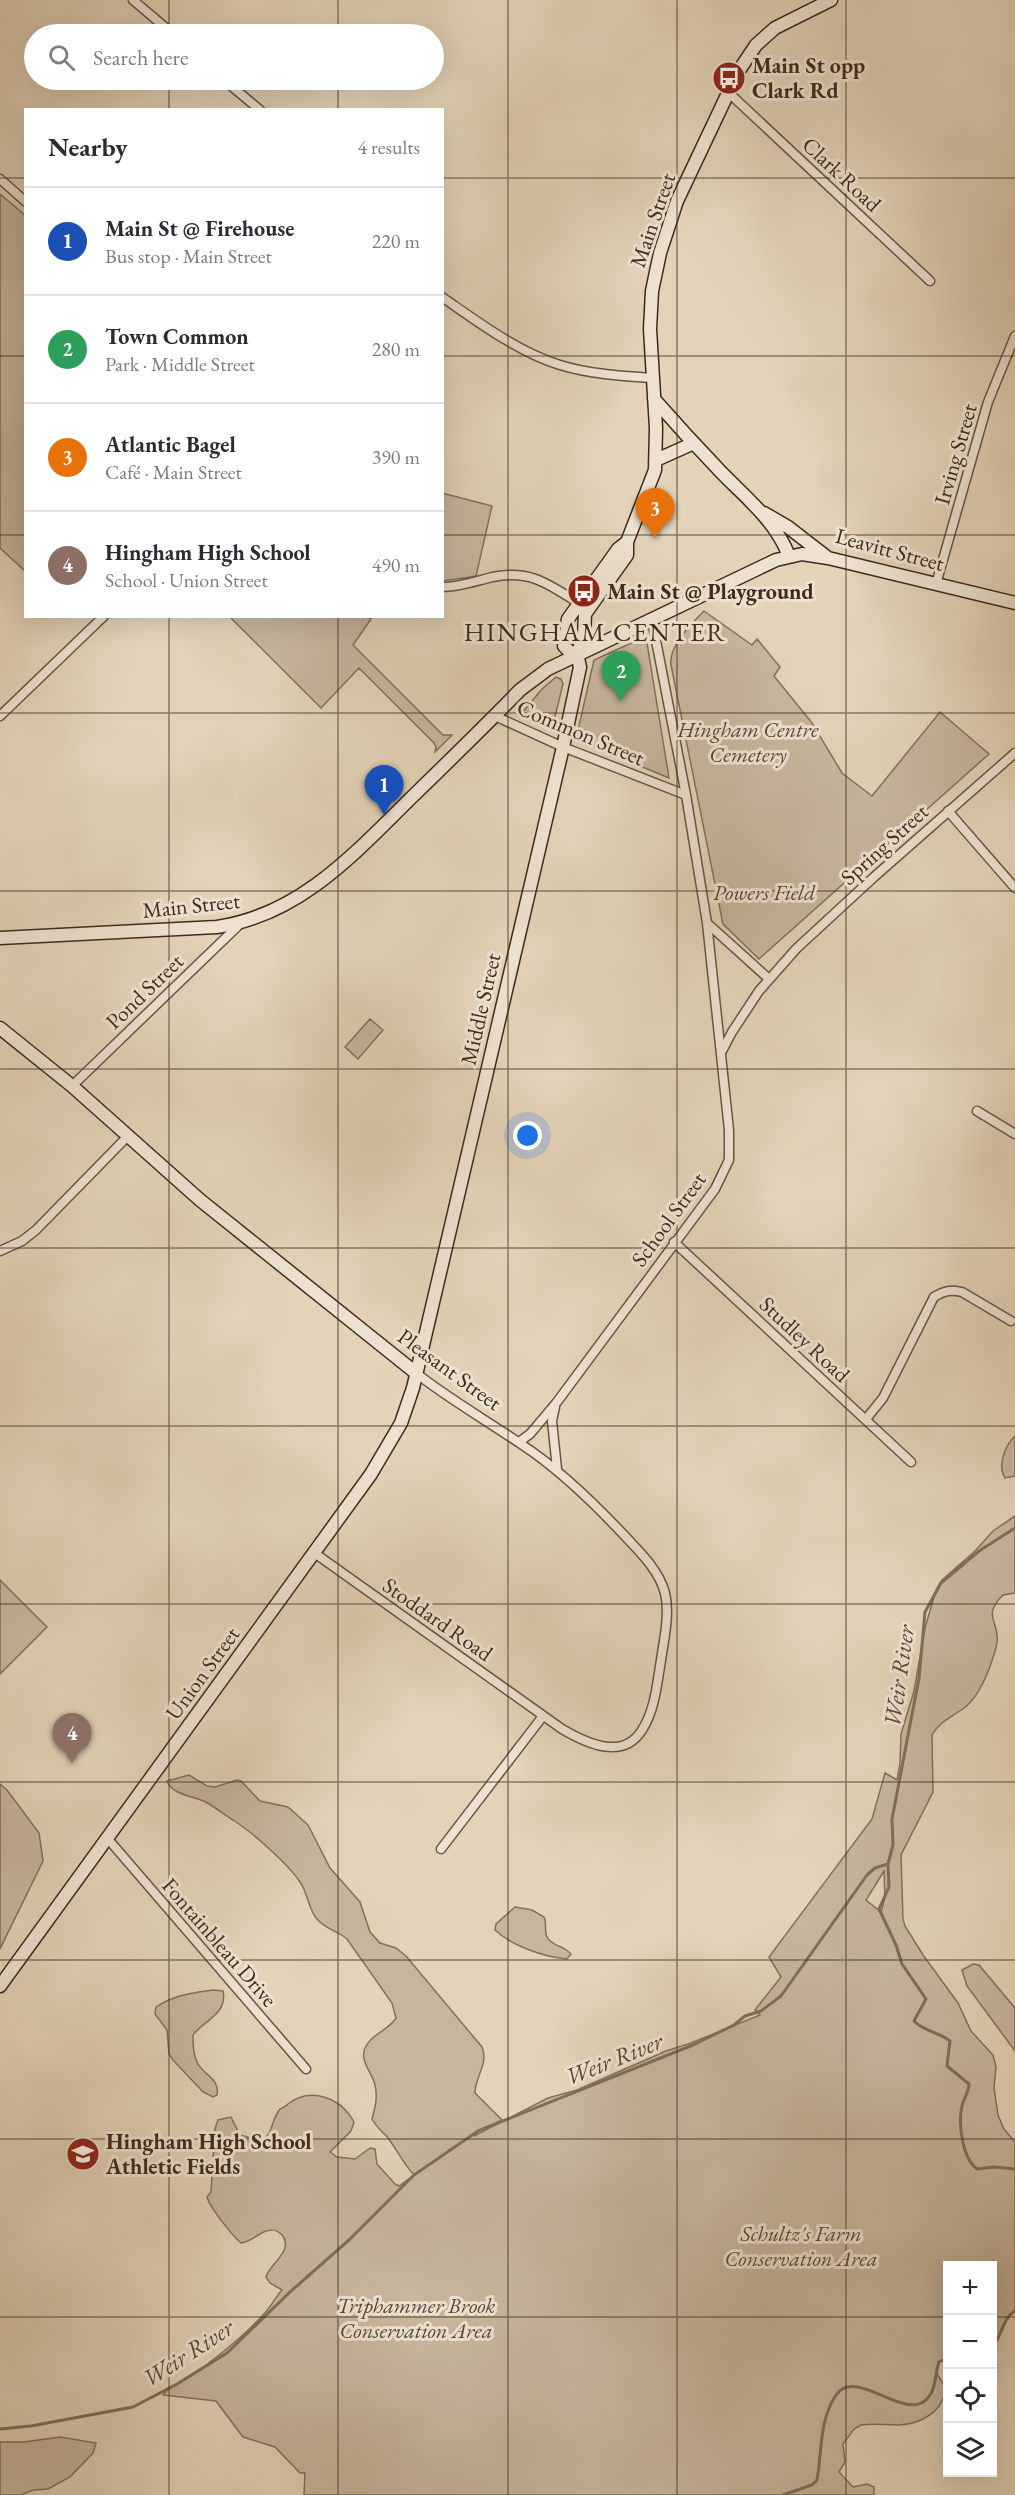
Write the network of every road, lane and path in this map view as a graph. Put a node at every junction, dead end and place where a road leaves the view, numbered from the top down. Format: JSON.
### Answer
{"nodes":[{"id":1,"x":133,"y":0,"type":"edge"},
{"id":2,"x":831,"y":0,"type":"edge"},
{"id":3,"x":161,"y":24,"type":"edge"},
{"id":4,"x":236,"y":90,"type":"edge"},
{"id":5,"x":729,"y":93,"type":"junction"},
{"id":6,"x":258,"y":108,"type":"edge"},
{"id":7,"x":0,"y":179,"type":"edge"},
{"id":8,"x":24,"y":200,"type":"edge"},
{"id":9,"x":930,"y":281,"type":"dead end"},
{"id":10,"x":444,"y":298,"type":"edge"},
{"id":11,"x":1015,"y":336,"type":"edge"},
{"id":12,"x":652,"y":378,"type":"junction"},
{"id":13,"x":654,"y":399,"type":"junction"},
{"id":14,"x":694,"y":443,"type":"junction"},
{"id":15,"x":656,"y":460,"type":"junction"},
{"id":16,"x":764,"y":513,"type":"junction"},
{"id":17,"x":789,"y":556,"type":"junction"},
{"id":18,"x":828,"y":558,"type":"junction"},
{"id":19,"x":936,"y":584,"type":"junction"},
{"id":20,"x":444,"y":587,"type":"edge"},
{"id":21,"x":1015,"y":603,"type":"edge"},
{"id":22,"x":583,"y":606,"type":"junction"},
{"id":23,"x":102,"y":618,"type":"edge"},
{"id":24,"x":652,"y":620,"type":"junction"},
{"id":25,"x":577,"y":654,"type":"junction"},
{"id":26,"x":0,"y":716,"type":"edge"},
{"id":27,"x":495,"y":716,"type":"junction"},
{"id":28,"x":563,"y":747,"type":"junction"},
{"id":29,"x":1015,"y":753,"type":"edge"},
{"id":30,"x":686,"y":795,"type":"junction"},
{"id":31,"x":948,"y":811,"type":"junction"},
{"id":32,"x":1015,"y":888,"type":"edge"},
{"id":33,"x":241,"y":922,"type":"junction"},
{"id":34,"x":707,"y":923,"type":"junction"},
{"id":35,"x":0,"y":938,"type":"edge"},
{"id":36,"x":769,"y":979,"type":"junction"},
{"id":37,"x":0,"y":1028,"type":"edge"},
{"id":38,"x":721,"y":1054,"type":"junction"},
{"id":39,"x":72,"y":1086,"type":"junction"},
{"id":40,"x":977,"y":1111,"type":"dead end"},
{"id":41,"x":1015,"y":1134,"type":"edge"},
{"id":42,"x":127,"y":1137,"type":"junction"},
{"id":43,"x":674,"y":1242,"type":"junction"},
{"id":44,"x":0,"y":1251,"type":"edge"},
{"id":45,"x":1011,"y":1321,"type":"dead end"},
{"id":46,"x":416,"y":1373,"type":"junction"},
{"id":47,"x":557,"y":1402,"type":"junction"},
{"id":48,"x":866,"y":1419,"type":"junction"},
{"id":49,"x":519,"y":1442,"type":"junction"},
{"id":50,"x":911,"y":1462,"type":"dead end"},
{"id":51,"x":557,"y":1469,"type":"junction"},
{"id":52,"x":313,"y":1552,"type":"junction"},
{"id":53,"x":543,"y":1716,"type":"junction"},
{"id":54,"x":108,"y":1839,"type":"junction"},
{"id":55,"x":441,"y":1849,"type":"dead end"},
{"id":56,"x":0,"y":1986,"type":"edge"},
{"id":57,"x":306,"y":2069,"type":"dead end"}],
"edges":[{"from":1,"to":3,"type":"street"},
{"from":2,"to":5,"type":"street","name":"Main Street"},
{"from":4,"to":6,"type":"street"},
{"from":5,"to":9,"type":"street","name":"Clark Road"},
{"from":5,"to":12,"type":"street","name":"Main Street"},
{"from":7,"to":8,"type":"street"},
{"from":10,"to":12,"type":"street"},
{"from":11,"to":19,"type":"street","name":"Irving Street"},
{"from":12,"to":13,"type":"street","name":"Main Street"},
{"from":13,"to":14,"type":"street","name":"Leavitt Street"},
{"from":13,"to":15,"type":"street","name":"Main Street"},
{"from":14,"to":15,"type":"street"},
{"from":14,"to":16,"type":"street","name":"Leavitt Street"},
{"from":15,"to":22,"type":"street","name":"Main Street"},
{"from":16,"to":17,"type":"street","name":"Leavitt Street"},
{"from":16,"to":18,"type":"street","name":"Leavitt Street"},
{"from":17,"to":18,"type":"street"},
{"from":17,"to":24,"type":"street"},
{"from":18,"to":19,"type":"street","name":"Leavitt Street"},
{"from":19,"to":21,"type":"street","name":"Leavitt Street"},
{"from":20,"to":22,"type":"street"},
{"from":22,"to":25,"type":"street","name":"Main Street"},
{"from":22,"to":25,"type":"street","name":"Main Street"},
{"from":23,"to":26,"type":"street"},
{"from":24,"to":25,"type":"street"},
{"from":24,"to":30,"type":"street","name":"School Street"},
{"from":25,"to":27,"type":"street","name":"Main Street"},
{"from":25,"to":28,"type":"street","name":"Middle Street"},
{"from":27,"to":28,"type":"street","name":"Common Street"},
{"from":27,"to":33,"type":"street","name":"Main Street"},
{"from":28,"to":30,"type":"street","name":"Common Street"},
{"from":28,"to":46,"type":"street","name":"Middle Street"},
{"from":29,"to":31,"type":"street","name":"Spring Street"},
{"from":30,"to":34,"type":"street","name":"School Street"},
{"from":31,"to":32,"type":"street"},
{"from":31,"to":36,"type":"street","name":"Spring Street"},
{"from":33,"to":35,"type":"street","name":"Main Street"},
{"from":33,"to":39,"type":"street","name":"Pond Street"},
{"from":34,"to":36,"type":"street"},
{"from":34,"to":38,"type":"street","name":"School Street"},
{"from":36,"to":38,"type":"street","name":"Spring Street"},
{"from":37,"to":39,"type":"street","name":"Pleasant Street"},
{"from":38,"to":43,"type":"street","name":"School Street"},
{"from":39,"to":42,"type":"street","name":"Pleasant Street"},
{"from":40,"to":41,"type":"street"},
{"from":42,"to":44,"type":"street"},
{"from":42,"to":46,"type":"street","name":"Pleasant Street"},
{"from":43,"to":47,"type":"street","name":"School Street"},
{"from":43,"to":48,"type":"street","name":"Studley Road"},
{"from":45,"to":48,"type":"street"},
{"from":46,"to":49,"type":"street","name":"Pleasant Street"},
{"from":46,"to":52,"type":"street","name":"Union Street"},
{"from":47,"to":49,"type":"street","name":"School Street"},
{"from":47,"to":51,"type":"street","name":"School Street"},
{"from":48,"to":50,"type":"street","name":"Studley Road"},
{"from":49,"to":51,"type":"street","name":"Pleasant Street"},
{"from":51,"to":53,"type":"street","name":"Pleasant Street"},
{"from":52,"to":53,"type":"street","name":"Stoddard Road"},
{"from":52,"to":54,"type":"street","name":"Union Street"},
{"from":53,"to":55,"type":"street"},
{"from":54,"to":56,"type":"street","name":"Union Street"},
{"from":54,"to":57,"type":"street","name":"Fontainbleau Drive"}]}
